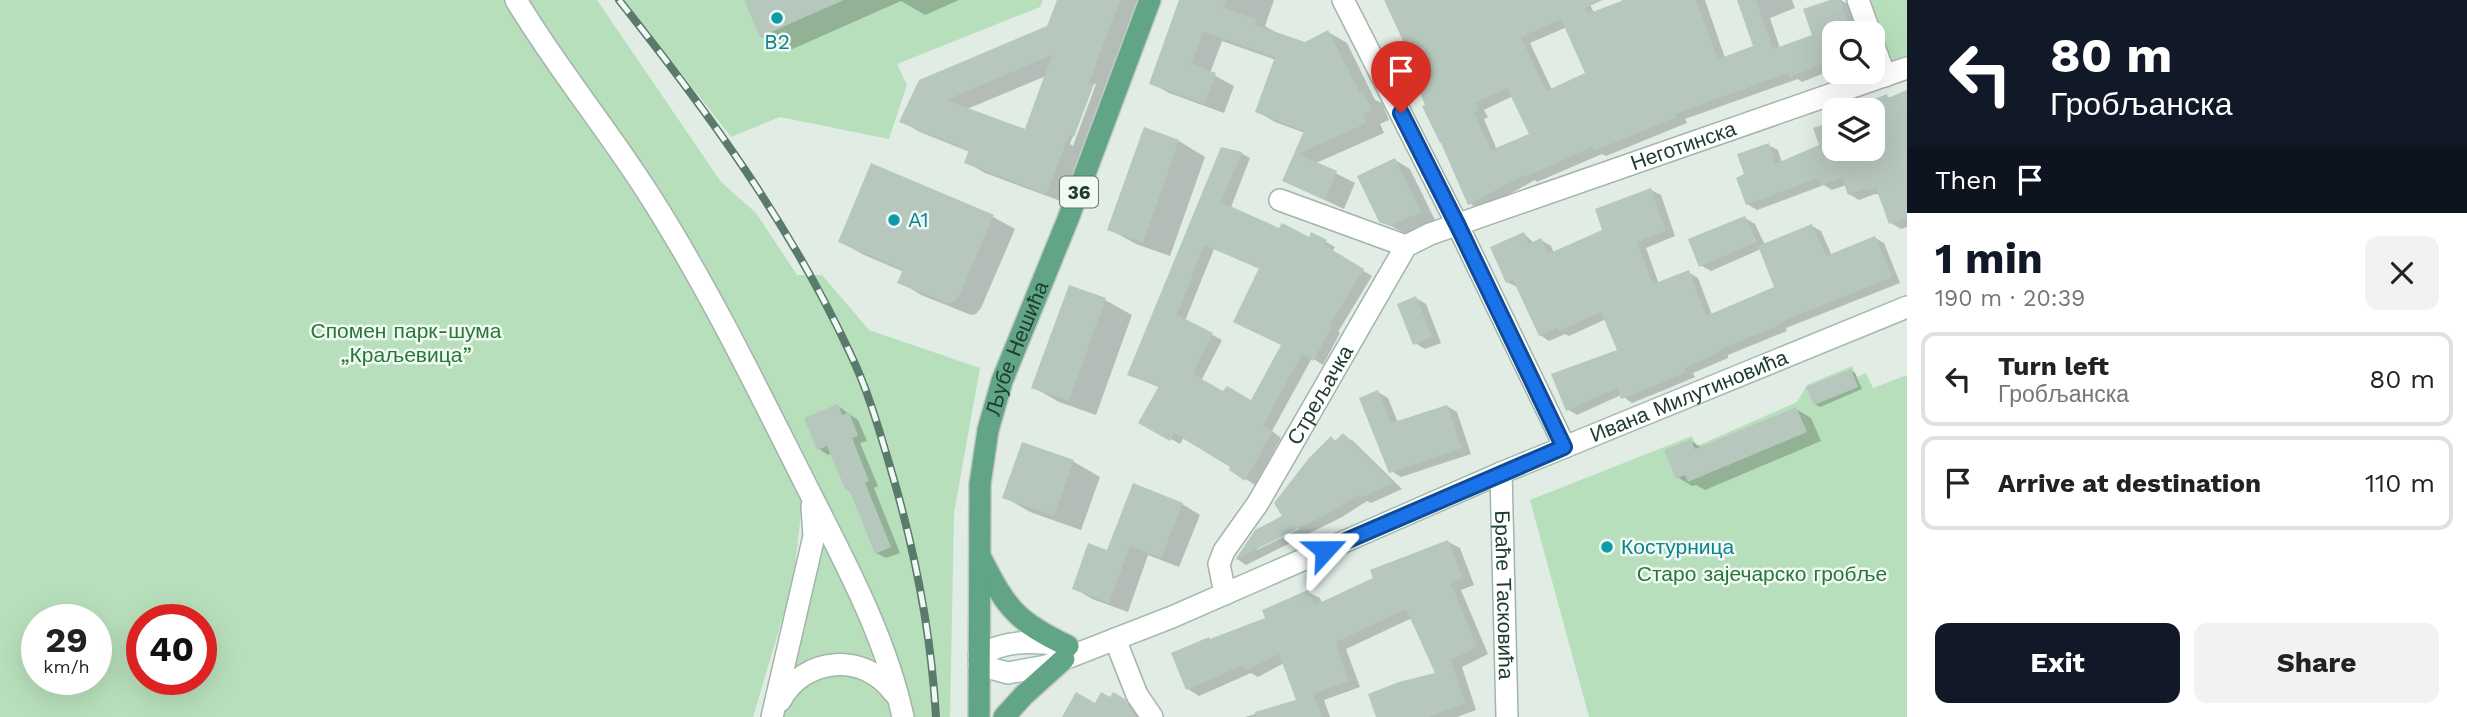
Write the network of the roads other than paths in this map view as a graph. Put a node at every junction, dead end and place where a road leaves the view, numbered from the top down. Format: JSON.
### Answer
{"nodes":[{"id":1,"x":516,"y":0,"type":"edge"},
{"id":2,"x":1150,"y":0,"type":"edge"},
{"id":3,"x":1343,"y":0,"type":"edge"},
{"id":4,"x":1858,"y":0,"type":"edge"},
{"id":5,"x":1866,"y":21,"type":"edge"},
{"id":6,"x":1907,"y":68,"type":"edge"},
{"id":7,"x":1885,"y":76,"type":"edge"},
{"id":8,"x":1862,"y":84,"type":"edge"},
{"id":9,"x":1280,"y":200,"type":"dead end"},
{"id":10,"x":1458,"y":226,"type":"junction"},
{"id":11,"x":1406,"y":246,"type":"junction"},
{"id":12,"x":1907,"y":307,"type":"edge"},
{"id":13,"x":1564,"y":447,"type":"junction"},
{"id":14,"x":1500,"y":473,"type":"junction"},
{"id":15,"x":810,"y":493,"type":"junction"},
{"id":16,"x":980,"y":556,"type":"junction"},
{"id":17,"x":1225,"y":594,"type":"junction"},
{"id":18,"x":1115,"y":639,"type":"junction"},
{"id":19,"x":1073,"y":652,"type":"junction"},
{"id":20,"x":979,"y":660,"type":"junction"},
{"id":21,"x":902,"y":709,"type":"edge"},
{"id":22,"x":1505,"y":716,"type":"edge"},
{"id":23,"x":773,"y":717,"type":"edge"},
{"id":24,"x":979,"y":717,"type":"edge"},
{"id":25,"x":1004,"y":717,"type":"edge"},
{"id":26,"x":1152,"y":717,"type":"edge"}],
"edges":[{"from":1,"to":15,"type":"street"},
{"from":2,"to":16,"type":"main road","name":"Љубе Нешића","number":"36"},
{"from":3,"to":10,"type":"street"},
{"from":4,"to":5,"type":"street"},
{"from":6,"to":7,"type":"street","name":"Неготинска"},
{"from":8,"to":10,"type":"street","name":"Неготинска"},
{"from":9,"to":11,"type":"street"},
{"from":10,"to":11,"type":"street"},
{"from":10,"to":13,"type":"street"},
{"from":11,"to":17,"type":"street","name":"Стрељачка"},
{"from":12,"to":13,"type":"street","name":"Ивана Милутиновића"},
{"from":13,"to":14,"type":"street","name":"Ивана Милутиновића"},
{"from":14,"to":17,"type":"street","name":"Ивана Милутиновића"},
{"from":14,"to":22,"type":"street","name":"Браће Тасковића"},
{"from":15,"to":21,"type":"street"},
{"from":15,"to":23,"type":"street"},
{"from":16,"to":19,"type":"main road"},
{"from":16,"to":20,"type":"main road","name":"Љубе Нешића","number":"36"},
{"from":17,"to":18,"type":"street","name":"Ивана Милутиновића"},
{"from":18,"to":19,"type":"street","name":"Ивана Милутиновића"},
{"from":18,"to":26,"type":"street"},
{"from":19,"to":20,"type":"street","name":"Ивана Милутиновића"},
{"from":19,"to":20,"type":"street","name":"Ивана Милутиновића"},
{"from":19,"to":25,"type":"main road"},
{"from":20,"to":24,"type":"main road","name":"Љубе Нешића","number":"36"},
{"from":21,"to":23,"type":"street"}]}
